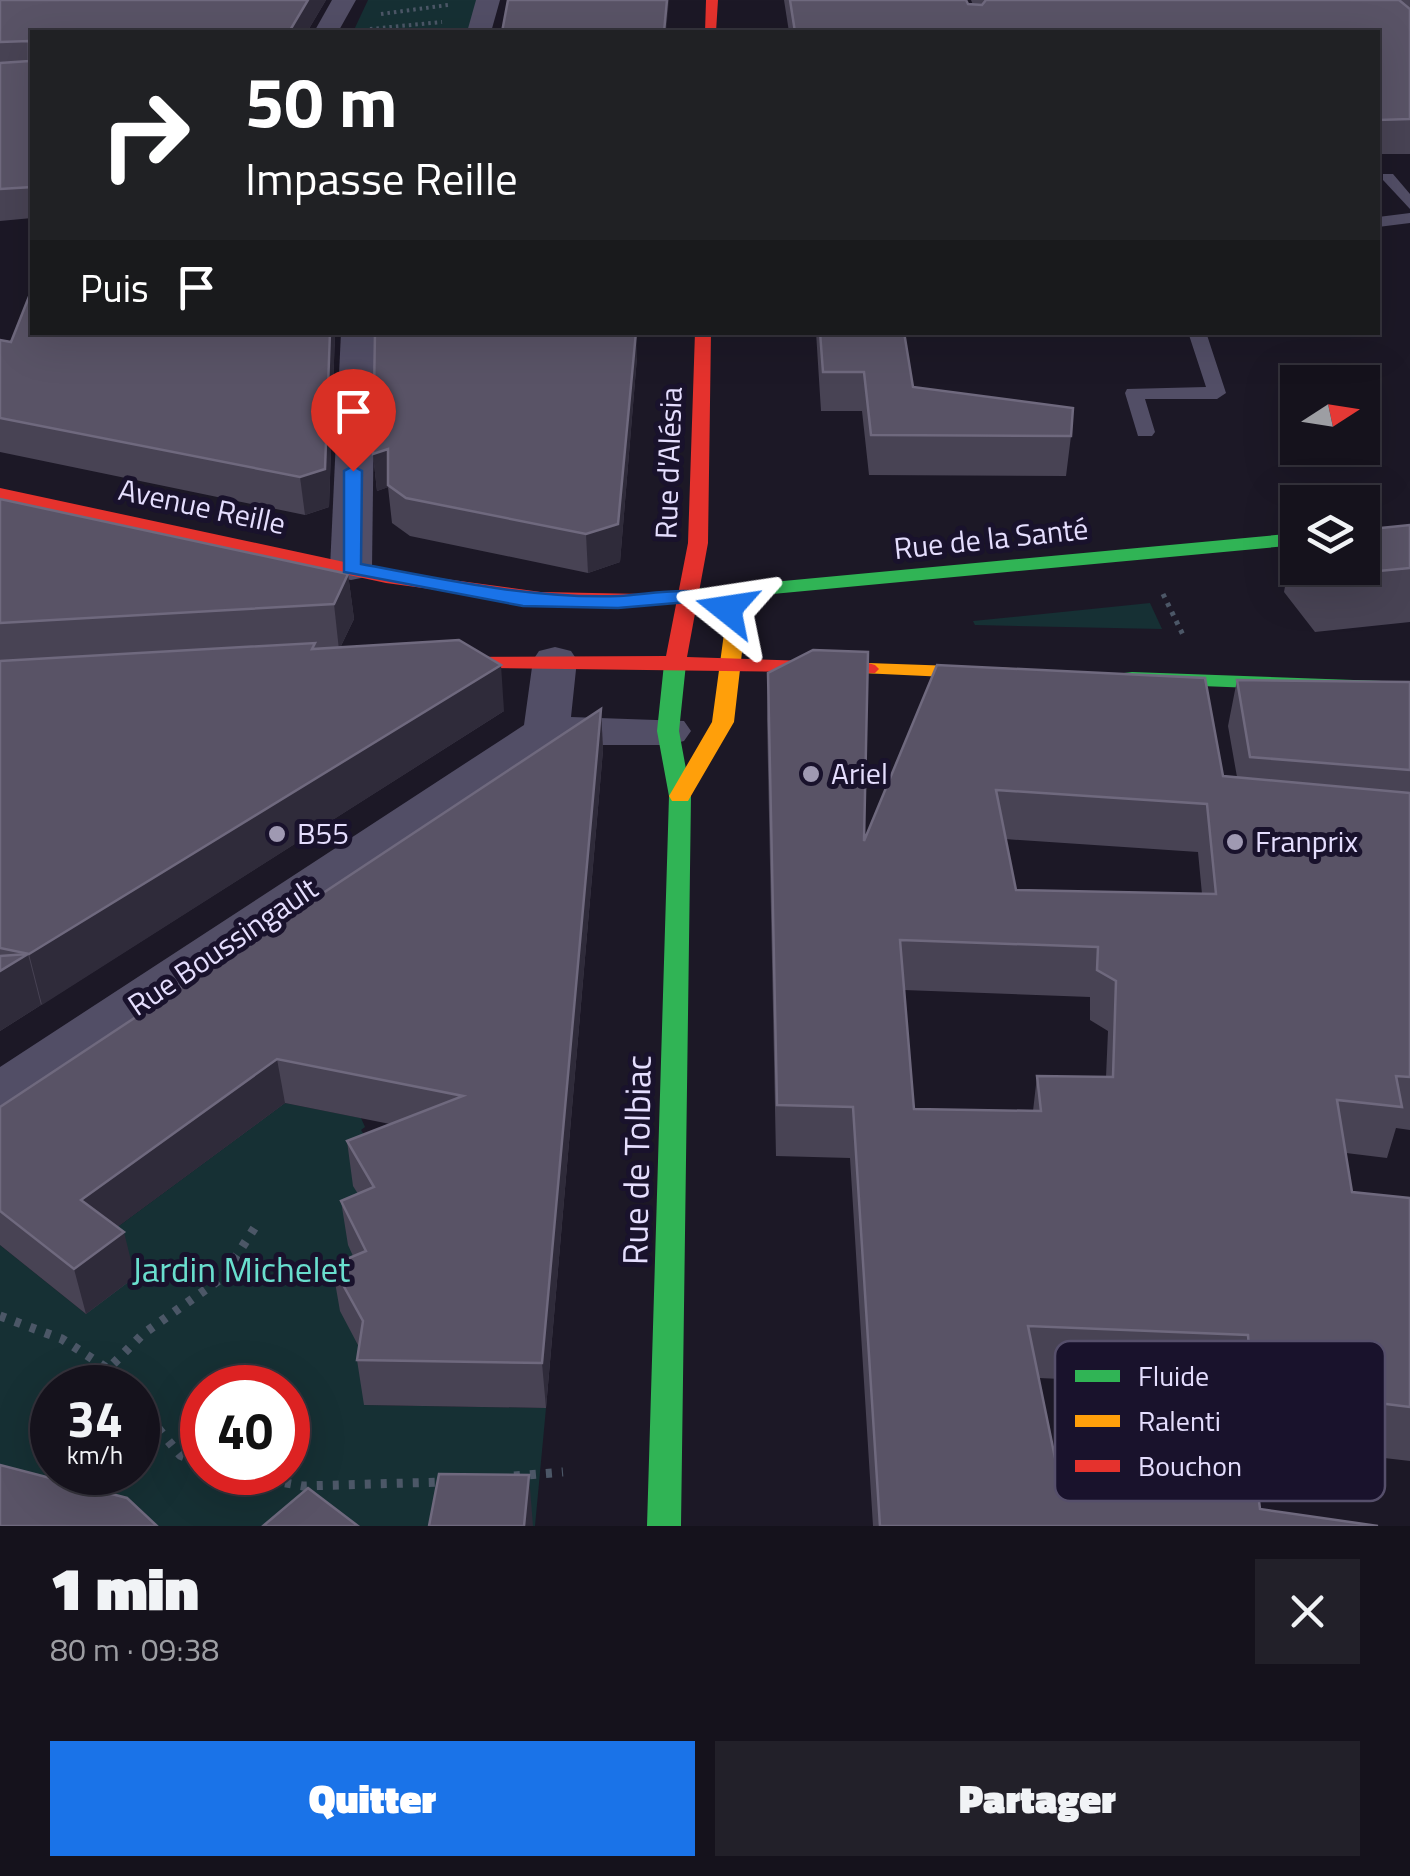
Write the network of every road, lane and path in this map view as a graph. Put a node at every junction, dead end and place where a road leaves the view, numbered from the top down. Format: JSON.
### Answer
{"nodes":[{"id":1,"x":344,"y":0,"type":"edge"},
{"id":2,"x":488,"y":0,"type":"edge"},
{"id":3,"x":712,"y":0,"type":"edge"},
{"id":4,"x":450,"y":5,"type":"dead end"},
{"id":5,"x":375,"y":15,"type":"dead end"},
{"id":6,"x":444,"y":22,"type":"dead end"},
{"id":7,"x":368,"y":29,"type":"dead end"},
{"id":8,"x":327,"y":30,"type":"edge"},
{"id":9,"x":480,"y":30,"type":"edge"},
{"id":10,"x":711,"y":30,"type":"edge"},
{"id":11,"x":1410,"y":176,"type":"edge"},
{"id":12,"x":1383,"y":177,"type":"edge"},
{"id":13,"x":1410,"y":204,"type":"edge"},
{"id":14,"x":1410,"y":218,"type":"edge"},
{"id":15,"x":1380,"y":222,"type":"edge"},
{"id":16,"x":358,"y":335,"type":"edge"},
{"id":17,"x":704,"y":335,"type":"edge"},
{"id":18,"x":1198,"y":335,"type":"edge"},
{"id":19,"x":1145,"y":432,"type":"dead end"},
{"id":20,"x":0,"y":494,"type":"edge"},
{"id":21,"x":1280,"y":542,"type":"edge"},
{"id":22,"x":351,"y":568,"type":"junction"},
{"id":23,"x":1162,"y":592,"type":"dead end"},
{"id":24,"x":690,"y":596,"type":"junction"},
{"id":25,"x":1186,"y":642,"type":"dead end"},
{"id":26,"x":555,"y":660,"type":"junction"},
{"id":27,"x":677,"y":663,"type":"junction"},
{"id":28,"x":395,"y":664,"type":"edge"},
{"id":29,"x":733,"y":664,"type":"junction"},
{"id":30,"x":1029,"y":674,"type":"edge"},
{"id":31,"x":1107,"y":677,"type":"edge"},
{"id":32,"x":1410,"y":688,"type":"edge"},
{"id":33,"x":546,"y":731,"type":"junction"},
{"id":34,"x":668,"y":731,"type":"junction"},
{"id":35,"x":680,"y":796,"type":"junction"},
{"id":36,"x":0,"y":1096,"type":"edge"},
{"id":37,"x":259,"y":1222,"type":"dead end"},
{"id":38,"x":0,"y":1316,"type":"edge"},
{"id":39,"x":101,"y":1365,"type":"edge"},
{"id":40,"x":113,"y":1365,"type":"edge"},
{"id":41,"x":160,"y":1431,"type":"edge"},
{"id":42,"x":180,"y":1455,"type":"edge"},
{"id":43,"x":562,"y":1472,"type":"dead end"},
{"id":44,"x":500,"y":1477,"type":"edge"},
{"id":45,"x":461,"y":1480,"type":"edge"},
{"id":46,"x":310,"y":1485,"type":"edge"},
{"id":47,"x":664,"y":1526,"type":"edge"}],
"edges":[{"from":1,"to":8,"type":"street"},
{"from":2,"to":9,"type":"street"},
{"from":3,"to":10,"type":"street"},
{"from":4,"to":5,"type":"path"},
{"from":6,"to":7,"type":"path"},
{"from":11,"to":12,"type":"lane"},
{"from":12,"to":13,"type":"lane"},
{"from":14,"to":15,"type":"lane"},
{"from":16,"to":22,"type":"street"},
{"from":17,"to":24,"type":"street","name":"Rue d'Alésia"},
{"from":18,"to":19,"type":"lane"},
{"from":20,"to":22,"type":"street","name":"Avenue Reille"},
{"from":21,"to":24,"type":"street","name":"Rue de la Santé"},
{"from":22,"to":24,"type":"street","name":"Avenue Reille"},
{"from":23,"to":25,"type":"path"},
{"from":24,"to":27,"type":"street","name":"Rue d'Alésia"},
{"from":24,"to":29,"type":"street"},
{"from":26,"to":27,"type":"street"},
{"from":26,"to":28,"type":"street"},
{"from":26,"to":33,"type":"street"},
{"from":27,"to":29,"type":"street"},
{"from":27,"to":34,"type":"street","name":"Rue de Tolbiac"},
{"from":29,"to":30,"type":"street"},
{"from":29,"to":35,"type":"street"},
{"from":31,"to":32,"type":"street"},
{"from":33,"to":34,"type":"street"},
{"from":33,"to":36,"type":"street","name":"Rue Boussingault"},
{"from":34,"to":35,"type":"street","name":"Rue de Tolbiac"},
{"from":35,"to":47,"type":"street","name":"Rue de Tolbiac"},
{"from":37,"to":40,"type":"path"},
{"from":38,"to":39,"type":"path"},
{"from":41,"to":42,"type":"path"},
{"from":43,"to":44,"type":"path"},
{"from":45,"to":46,"type":"path"}]}
